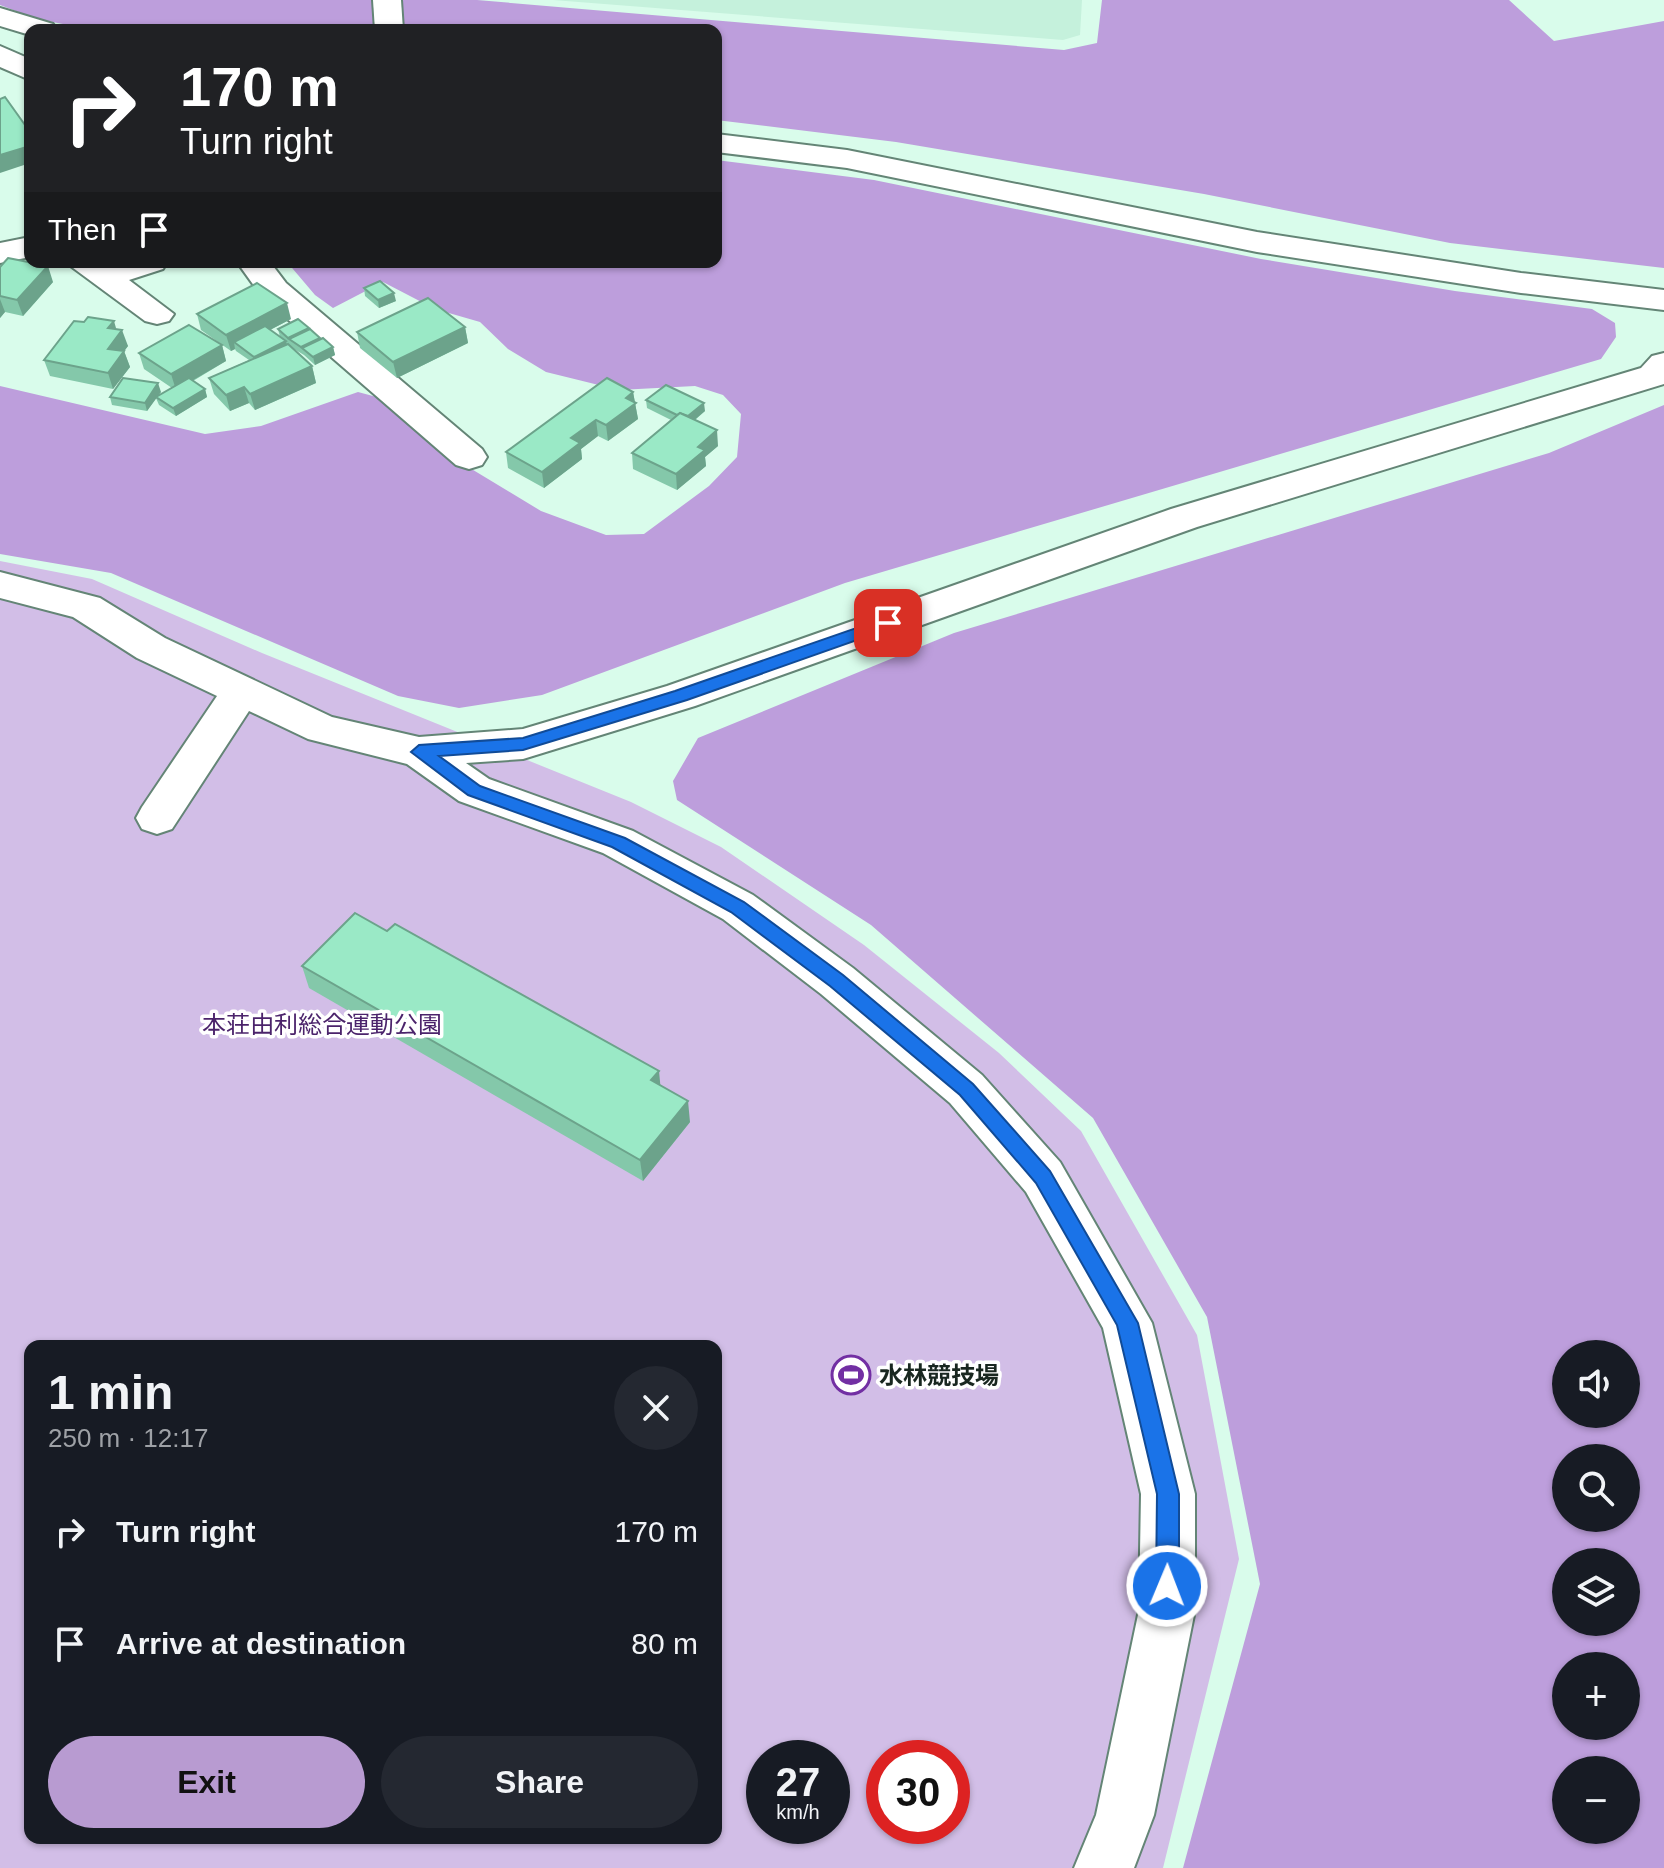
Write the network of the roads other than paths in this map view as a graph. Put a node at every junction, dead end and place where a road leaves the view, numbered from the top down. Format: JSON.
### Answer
{"nodes":[{"id":1,"x":387,"y":0,"type":"edge"},
{"id":2,"x":2,"y":24,"type":"edge"},
{"id":3,"x":389,"y":24,"type":"edge"},
{"id":4,"x":24,"y":27,"type":"edge"},
{"id":5,"x":0,"y":55,"type":"edge"},
{"id":6,"x":24,"y":68,"type":"edge"},
{"id":7,"x":722,"y":144,"type":"edge"},
{"id":8,"x":24,"y":248,"type":"edge"},
{"id":9,"x":0,"y":253,"type":"edge"},
{"id":10,"x":258,"y":268,"type":"edge"},
{"id":11,"x":92,"y":270,"type":"edge"},
{"id":12,"x":1664,"y":300,"type":"edge"},
{"id":13,"x":157,"y":314,"type":"dead end"},
{"id":14,"x":1664,"y":364,"type":"edge"},
{"id":15,"x":469,"y":457,"type":"dead end"},
{"id":16,"x":0,"y":585,"type":"edge"},
{"id":17,"x":242,"y":691,"type":"junction"},
{"id":18,"x":419,"y":752,"type":"junction"},
{"id":19,"x":157,"y":818,"type":"dead end"},
{"id":20,"x":1104,"y":1868,"type":"edge"}],
"edges":[{"from":1,"to":3,"type":"street"},
{"from":2,"to":4,"type":"street"},
{"from":5,"to":6,"type":"street"},
{"from":7,"to":12,"type":"street"},
{"from":8,"to":9,"type":"street"},
{"from":10,"to":15,"type":"street"},
{"from":11,"to":13,"type":"street"},
{"from":14,"to":18,"type":"street"},
{"from":16,"to":17,"type":"street"},
{"from":17,"to":18,"type":"street"},
{"from":17,"to":19,"type":"street"},
{"from":18,"to":20,"type":"street"}]}
